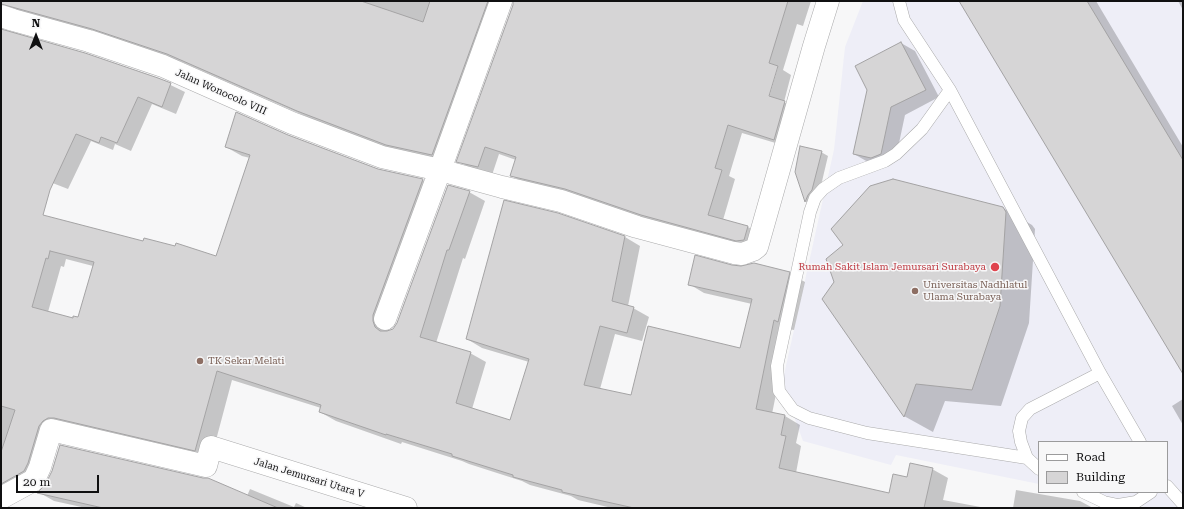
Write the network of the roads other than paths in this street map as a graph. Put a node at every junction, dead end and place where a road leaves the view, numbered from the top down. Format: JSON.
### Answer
{"nodes":[{"id":1,"x":500,"y":1,"type":"edge"},
{"id":2,"x":828,"y":1,"type":"edge"},
{"id":3,"x":899,"y":1,"type":"edge"},
{"id":4,"x":1,"y":16,"type":"edge"},
{"id":5,"x":950,"y":90,"type":"junction"},
{"id":6,"x":440,"y":170,"type":"junction"},
{"id":7,"x":385,"y":319,"type":"dead end"},
{"id":8,"x":1100,"y":373,"type":"junction"},
{"id":9,"x":1139,"y":441,"type":"edge"},
{"id":10,"x":1027,"y":458,"type":"junction"},
{"id":11,"x":1038,"y":468,"type":"edge"},
{"id":12,"x":1168,"y":487,"type":"edge"},
{"id":13,"x":1085,"y":493,"type":"edge"},
{"id":14,"x":1150,"y":493,"type":"edge"},
{"id":15,"x":1,"y":498,"type":"edge"},
{"id":16,"x":1183,"y":504,"type":"edge"},
{"id":17,"x":406,"y":508,"type":"edge"}],
"edges":[{"from":1,"to":6,"type":"street"},
{"from":2,"to":6,"type":"street","name":"Jalan Wonocolo VIII"},
{"from":3,"to":5,"type":"lane"},
{"from":4,"to":6,"type":"street","name":"Jalan Wonocolo VIII"},
{"from":5,"to":8,"type":"lane"},
{"from":5,"to":10,"type":"lane"},
{"from":6,"to":7,"type":"street"},
{"from":8,"to":9,"type":"lane"},
{"from":8,"to":10,"type":"lane"},
{"from":10,"to":11,"type":"lane"},
{"from":12,"to":16,"type":"lane"},
{"from":13,"to":14,"type":"lane"},
{"from":15,"to":17,"type":"street","name":"Jalan Jemursari Utara V"}]}
